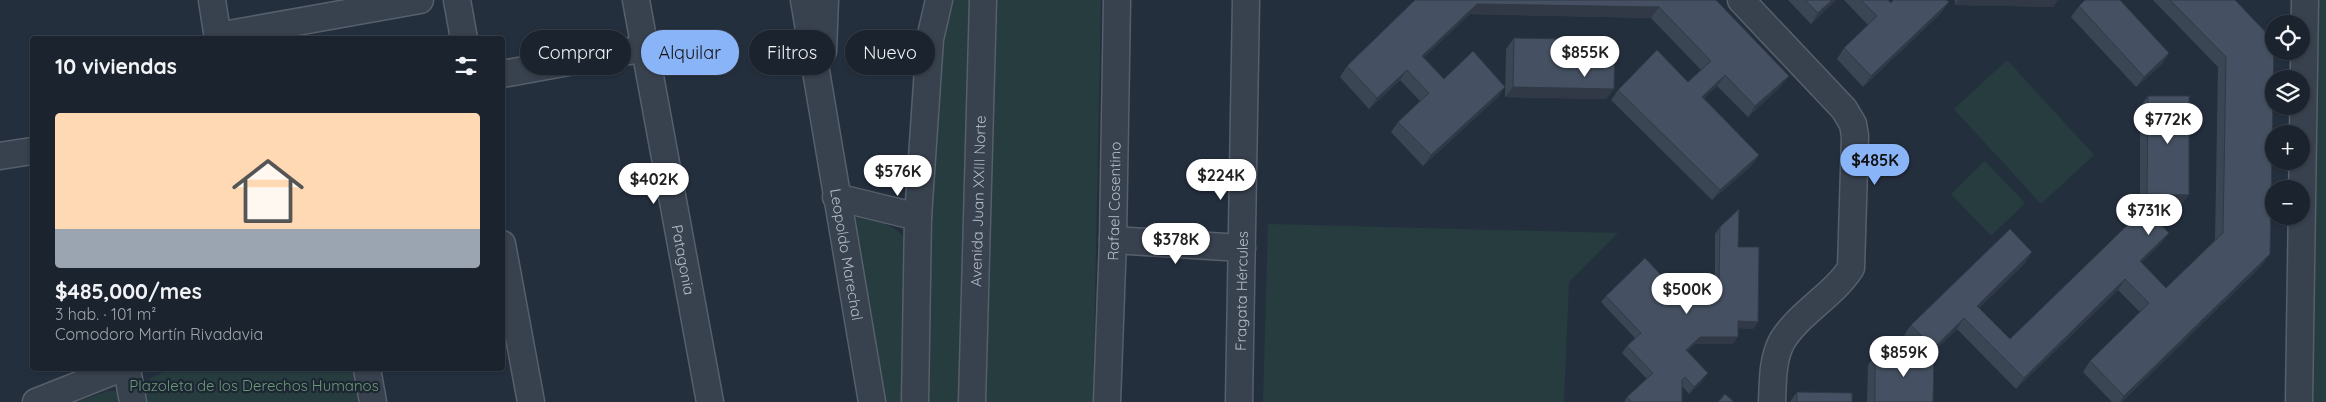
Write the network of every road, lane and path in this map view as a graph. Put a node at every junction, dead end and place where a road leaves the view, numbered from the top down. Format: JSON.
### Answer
{"nodes":[{"id":1,"x":212,"y":0,"type":"edge"},
{"id":2,"x":420,"y":0,"type":"edge"},
{"id":3,"x":457,"y":0,"type":"edge"},
{"id":4,"x":636,"y":0,"type":"edge"},
{"id":5,"x":804,"y":0,"type":"edge"},
{"id":6,"x":825,"y":0,"type":"edge"},
{"id":7,"x":939,"y":0,"type":"edge"},
{"id":8,"x":983,"y":0,"type":"edge"},
{"id":9,"x":1118,"y":0,"type":"edge"},
{"id":10,"x":1246,"y":0,"type":"edge"},
{"id":11,"x":1741,"y":0,"type":"edge"},
{"id":12,"x":2305,"y":0,"type":"edge"},
{"id":13,"x":642,"y":30,"type":"edge"},
{"id":14,"x":218,"y":36,"type":"edge"},
{"id":15,"x":223,"y":36,"type":"edge"},
{"id":16,"x":463,"y":36,"type":"edge"},
{"id":17,"x":641,"y":49,"type":"edge"},
{"id":18,"x":505,"y":73,"type":"edge"},
{"id":19,"x":651,"y":75,"type":"edge"},
{"id":20,"x":821,"y":106,"type":"junction"},
{"id":21,"x":30,"y":151,"type":"edge"},
{"id":22,"x":0,"y":156,"type":"edge"},
{"id":23,"x":836,"y":197,"type":"junction"},
{"id":24,"x":918,"y":217,"type":"junction"},
{"id":25,"x":1113,"y":240,"type":"junction"},
{"id":26,"x":1242,"y":248,"type":"junction"},
{"id":27,"x":505,"y":260,"type":"edge"},
{"id":28,"x":114,"y":371,"type":"edge"},
{"id":29,"x":127,"y":371,"type":"edge"},
{"id":30,"x":367,"y":371,"type":"edge"},
{"id":31,"x":36,"y":402,"type":"edge"},
{"id":32,"x":133,"y":402,"type":"edge"},
{"id":33,"x":372,"y":402,"type":"edge"},
{"id":34,"x":531,"y":402,"type":"edge"},
{"id":35,"x":710,"y":402,"type":"edge"},
{"id":36,"x":872,"y":402,"type":"edge"},
{"id":37,"x":915,"y":402,"type":"edge"},
{"id":38,"x":972,"y":402,"type":"edge"},
{"id":39,"x":1107,"y":402,"type":"edge"},
{"id":40,"x":1239,"y":402,"type":"edge"},
{"id":41,"x":1772,"y":402,"type":"edge"},
{"id":42,"x":2300,"y":402,"type":"edge"}],
"edges":[{"from":1,"to":14,"type":"street"},
{"from":2,"to":15,"type":"street"},
{"from":3,"to":16,"type":"street"},
{"from":4,"to":13,"type":"street","name":"Patagonia"},
{"from":5,"to":20,"type":"street","name":"Leopoldo Marechal"},
{"from":6,"to":20,"type":"street","name":"Leopoldo Marechal"},
{"from":7,"to":24,"type":"street"},
{"from":8,"to":38,"type":"street","name":"Avenida Juan XXIII Norte"},
{"from":9,"to":25,"type":"street","name":"Rafael Cosentino"},
{"from":10,"to":26,"type":"street","name":"Fragata Hércules"},
{"from":11,"to":41,"type":"street"},
{"from":12,"to":42,"type":"street"},
{"from":17,"to":18,"type":"street"},
{"from":19,"to":35,"type":"street","name":"Patagonia"},
{"from":20,"to":23,"type":"street","name":"Leopoldo Marechal"},
{"from":21,"to":22,"type":"street"},
{"from":23,"to":24,"type":"street"},
{"from":23,"to":36,"type":"street","name":"Leopoldo Marechal"},
{"from":24,"to":37,"type":"street"},
{"from":25,"to":26,"type":"street"},
{"from":25,"to":39,"type":"street","name":"Rafael Cosentino"},
{"from":26,"to":40,"type":"street","name":"Fragata Hércules"},
{"from":27,"to":34,"type":"street"},
{"from":28,"to":31,"type":"street"},
{"from":29,"to":32,"type":"street"},
{"from":30,"to":33,"type":"street"}]}
